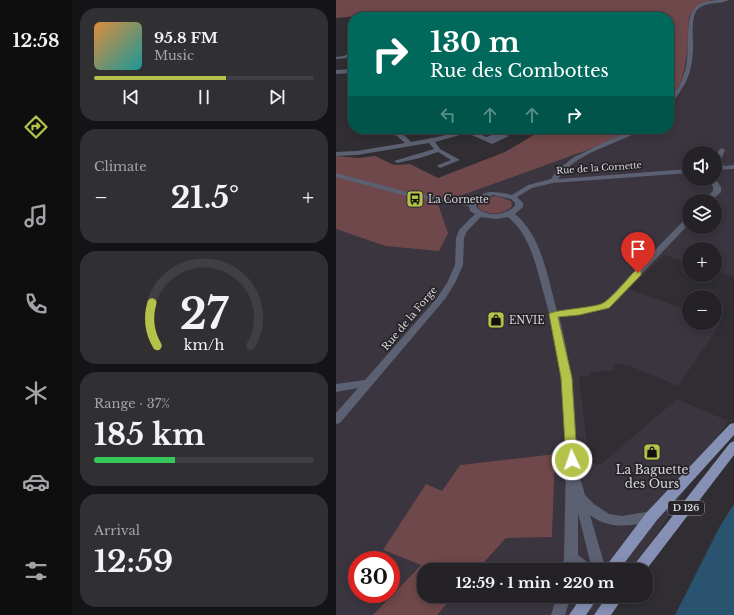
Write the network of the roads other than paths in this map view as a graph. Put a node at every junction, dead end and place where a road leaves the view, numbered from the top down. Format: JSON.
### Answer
{"nodes":[{"id":1,"x":727,"y":0,"type":"edge"},
{"id":2,"x":348,"y":55,"type":"edge"},
{"id":3,"x":336,"y":58,"type":"edge"},
{"id":4,"x":348,"y":71,"type":"edge"},
{"id":5,"x":336,"y":72,"type":"edge"},
{"id":6,"x":674,"y":96,"type":"edge"},
{"id":7,"x":398,"y":134,"type":"edge"},
{"id":8,"x":458,"y":134,"type":"edge"},
{"id":9,"x":477,"y":134,"type":"edge"},
{"id":10,"x":630,"y":134,"type":"edge"},
{"id":11,"x":486,"y":139,"type":"dead end"},
{"id":12,"x":430,"y":140,"type":"junction"},
{"id":13,"x":409,"y":144,"type":"junction"},
{"id":14,"x":438,"y":150,"type":"junction"},
{"id":15,"x":336,"y":154,"type":"edge"},
{"id":16,"x":398,"y":161,"type":"dead end"},
{"id":17,"x":440,"y":166,"type":"dead end"},
{"id":18,"x":734,"y":167,"type":"edge"},
{"id":19,"x":722,"y":168,"type":"edge"},
{"id":20,"x":682,"y":171,"type":"edge"},
{"id":21,"x":336,"y":175,"type":"edge"},
{"id":22,"x":553,"y":181,"type":"junction"},
{"id":23,"x":514,"y":197,"type":"junction"},
{"id":24,"x":472,"y":204,"type":"junction"},
{"id":25,"x":480,"y":214,"type":"junction"},
{"id":26,"x":510,"y":214,"type":"junction"},
{"id":27,"x":682,"y":227,"type":"edge"},
{"id":28,"x":553,"y":314,"type":"junction"},
{"id":29,"x":368,"y":383,"type":"junction"},
{"id":30,"x":336,"y":388,"type":"edge"},
{"id":31,"x":336,"y":420,"type":"edge"},
{"id":32,"x":734,"y":427,"type":"edge"},
{"id":33,"x":734,"y":446,"type":"edge"},
{"id":34,"x":573,"y":474,"type":"junction"},
{"id":35,"x":580,"y":498,"type":"junction"},
{"id":36,"x":652,"y":516,"type":"junction"},
{"id":37,"x":570,"y":563,"type":"edge"},
{"id":38,"x":597,"y":563,"type":"edge"},
{"id":39,"x":615,"y":563,"type":"edge"},
{"id":40,"x":642,"y":563,"type":"edge"},
{"id":41,"x":562,"y":603,"type":"edge"},
{"id":42,"x":586,"y":603,"type":"edge"},
{"id":43,"x":611,"y":603,"type":"edge"},
{"id":44,"x":558,"y":615,"type":"edge"},
{"id":45,"x":577,"y":615,"type":"edge"},
{"id":46,"x":602,"y":615,"type":"edge"}],
"edges":[{"from":1,"to":6,"type":"street"},
{"from":2,"to":3,"type":"street"},
{"from":4,"to":5,"type":"street"},
{"from":7,"to":13,"type":"street"},
{"from":8,"to":12,"type":"street"},
{"from":9,"to":11,"type":"street"},
{"from":10,"to":22,"type":"street"},
{"from":12,"to":13,"type":"street"},
{"from":12,"to":14,"type":"street"},
{"from":13,"to":15,"type":"street"},
{"from":14,"to":16,"type":"street"},
{"from":14,"to":17,"type":"street"},
{"from":18,"to":19,"type":"street"},
{"from":20,"to":22,"type":"street","name":"Rue de la Cornette"},
{"from":21,"to":24,"type":"street"},
{"from":22,"to":23,"type":"street","name":"Rue de la Cornette"},
{"from":23,"to":24,"type":"street"},
{"from":23,"to":26,"type":"street"},
{"from":24,"to":25,"type":"street"},
{"from":25,"to":26,"type":"street"},
{"from":25,"to":29,"type":"street","name":"Rue de la Forge"},
{"from":26,"to":28,"type":"street"},
{"from":27,"to":28,"type":"street"},
{"from":28,"to":34,"type":"street"},
{"from":29,"to":30,"type":"street"},
{"from":29,"to":31,"type":"street","name":"Rue de la Forge"},
{"from":32,"to":36,"type":"main road","number":"D 126"},
{"from":33,"to":40,"type":"main road","number":"D 126"},
{"from":34,"to":35,"type":"street"},
{"from":34,"to":37,"type":"street"},
{"from":35,"to":36,"type":"street"},
{"from":35,"to":38,"type":"street"},
{"from":36,"to":39,"type":"main road","number":"D 126"},
{"from":41,"to":44,"type":"street"},
{"from":42,"to":45,"type":"main road"},
{"from":43,"to":46,"type":"main road"}]}
